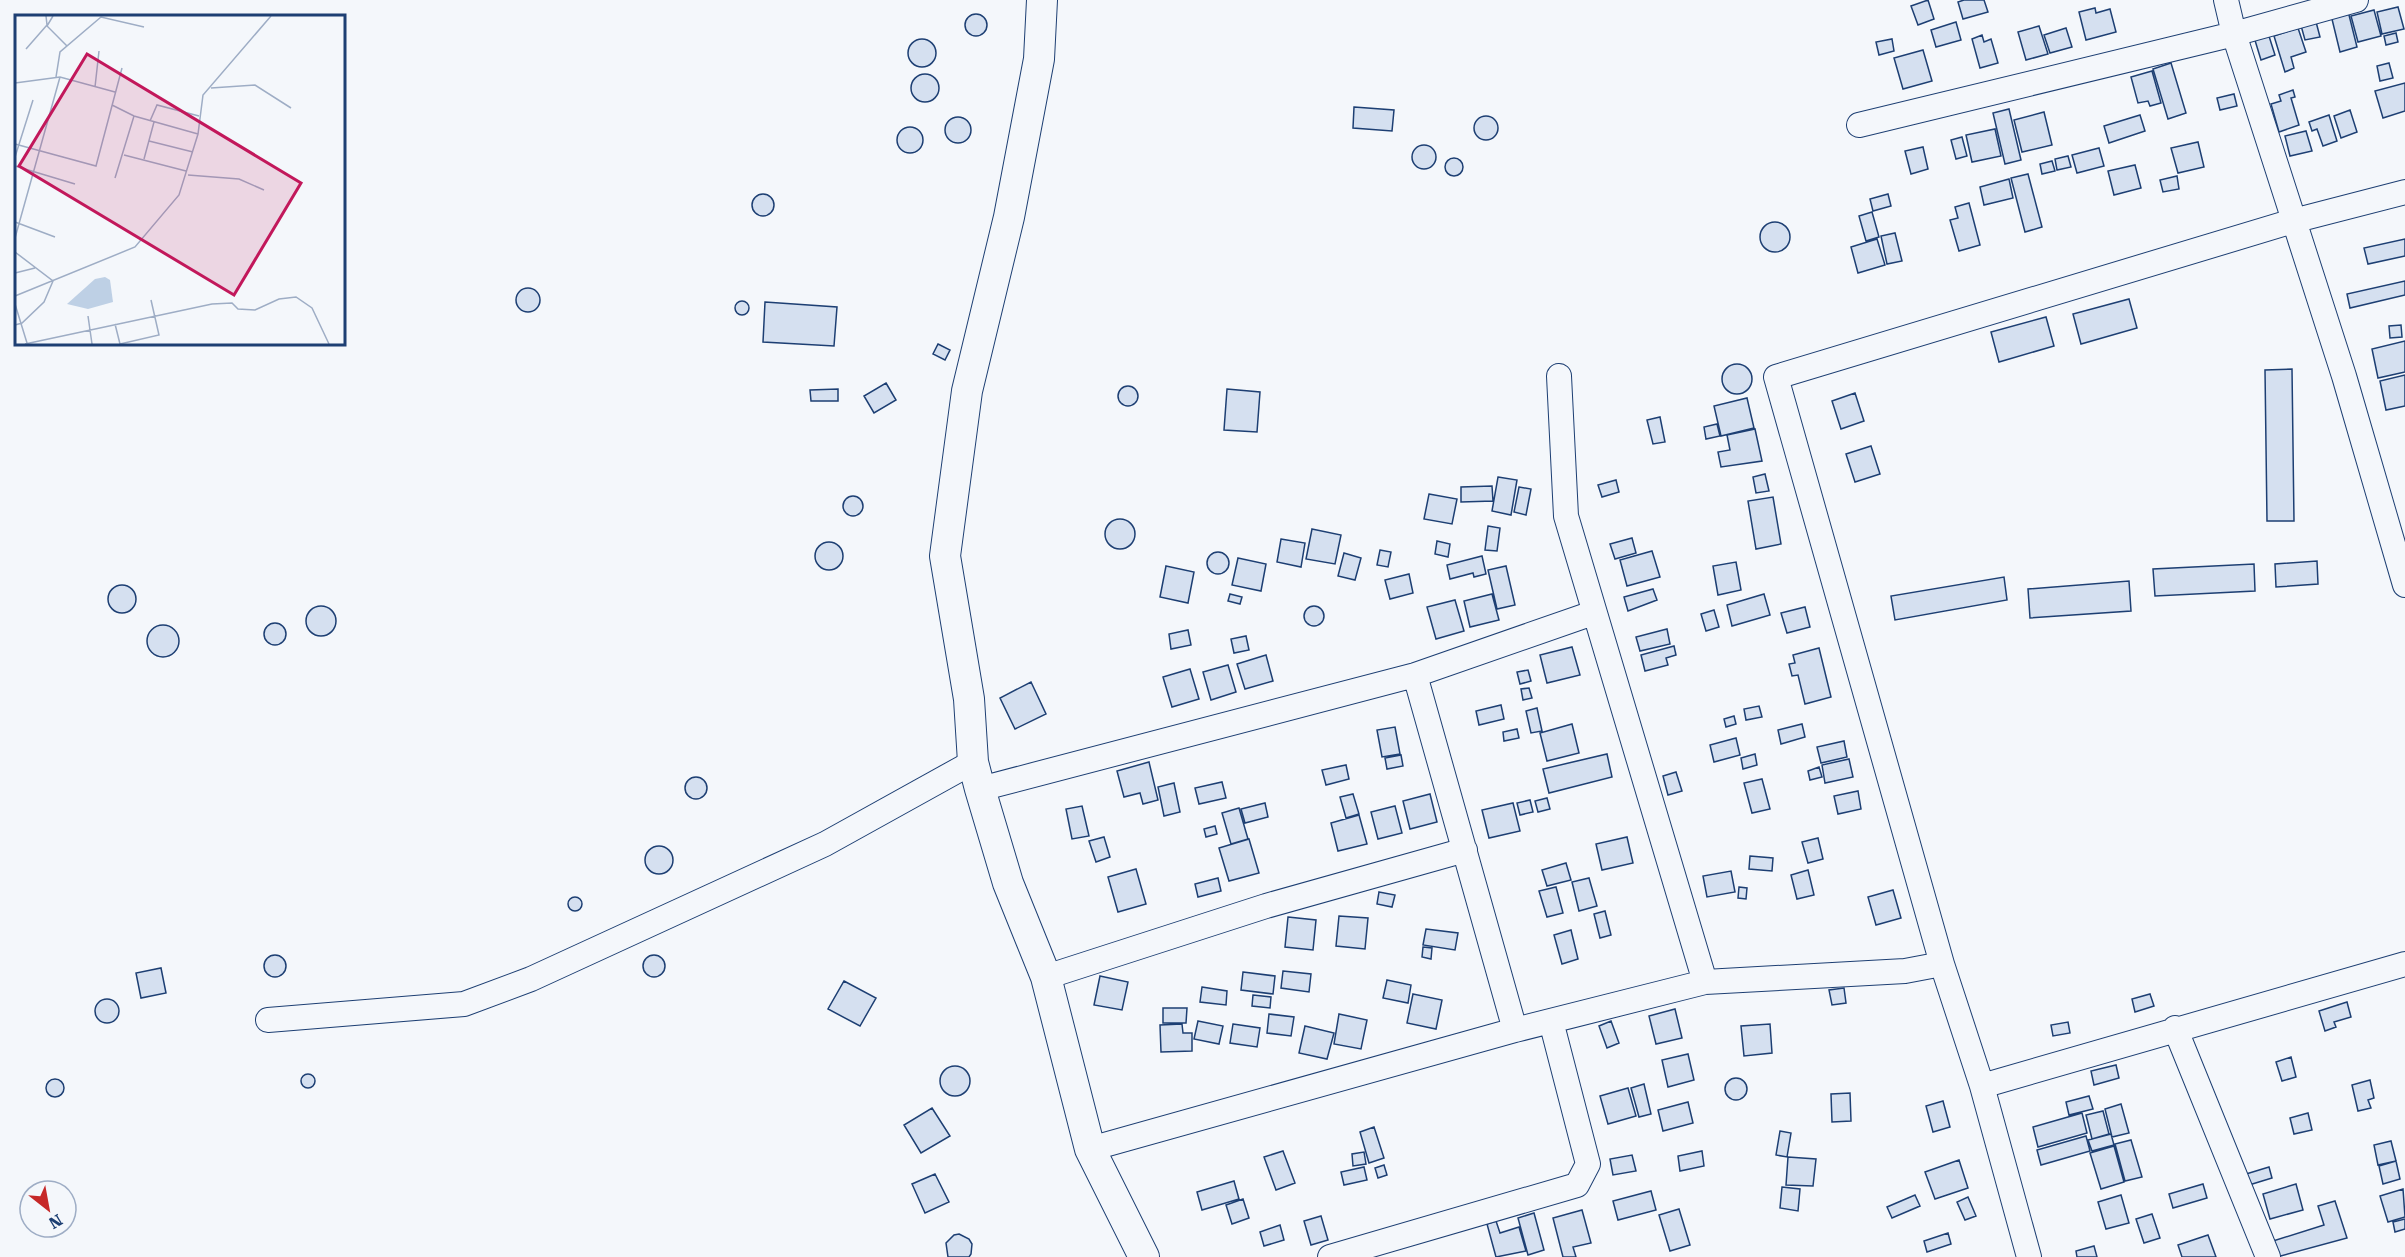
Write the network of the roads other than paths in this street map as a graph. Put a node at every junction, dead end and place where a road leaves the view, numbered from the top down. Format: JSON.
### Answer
{"nodes":[{"id":1,"x":1042,"y":0,"type":"edge"},
{"id":2,"x":2226,"y":0,"type":"edge"},
{"id":3,"x":2356,"y":0,"type":"edge"},
{"id":4,"x":2234,"y":34,"type":"junction"},
{"id":5,"x":1859,"y":125,"type":"dead end"},
{"id":6,"x":2405,"y":192,"type":"edge"},
{"id":7,"x":2293,"y":221,"type":"junction"},
{"id":8,"x":1559,"y":376,"type":"dead end"},
{"id":9,"x":2405,"y":585,"type":"edge"},
{"id":10,"x":1593,"y":613,"type":"junction"},
{"id":11,"x":1414,"y":675,"type":"junction"},
{"id":12,"x":977,"y":776,"type":"junction"},
{"id":13,"x":1465,"y":850,"type":"junction"},
{"id":14,"x":1942,"y":964,"type":"junction"},
{"id":15,"x":2405,"y":964,"type":"edge"},
{"id":16,"x":1046,"y":977,"type":"junction"},
{"id":17,"x":1705,"y":982,"type":"junction"},
{"id":18,"x":268,"y":1020,"type":"dead end"},
{"id":19,"x":1551,"y":1021,"type":"junction"},
{"id":20,"x":2175,"y":1028,"type":"junction"},
{"id":21,"x":1515,"y":1030,"type":"junction"},
{"id":22,"x":1982,"y":1086,"type":"junction"},
{"id":23,"x":1090,"y":1149,"type":"junction"},
{"id":24,"x":1144,"y":1257,"type":"edge"},
{"id":25,"x":1330,"y":1257,"type":"edge"},
{"id":26,"x":2029,"y":1257,"type":"edge"},
{"id":27,"x":2268,"y":1257,"type":"edge"}],
"edges":[{"from":1,"to":12,"type":"main road"},
{"from":2,"to":4,"type":"street"},
{"from":3,"to":4,"type":"street"},
{"from":4,"to":5,"type":"street"},
{"from":4,"to":7,"type":"street"},
{"from":6,"to":7,"type":"street"},
{"from":7,"to":9,"type":"street"},
{"from":7,"to":14,"type":"street"},
{"from":8,"to":10,"type":"street"},
{"from":10,"to":11,"type":"street"},
{"from":10,"to":17,"type":"street"},
{"from":11,"to":12,"type":"street"},
{"from":11,"to":13,"type":"street"},
{"from":12,"to":16,"type":"main road"},
{"from":12,"to":18,"type":"street"},
{"from":13,"to":16,"type":"street"},
{"from":13,"to":21,"type":"street"},
{"from":14,"to":17,"type":"street"},
{"from":14,"to":22,"type":"street"},
{"from":15,"to":20,"type":"street"},
{"from":16,"to":23,"type":"main road"},
{"from":17,"to":19,"type":"street"},
{"from":19,"to":21,"type":"street"},
{"from":19,"to":25,"type":"street"},
{"from":20,"to":22,"type":"street"},
{"from":20,"to":27,"type":"street"},
{"from":21,"to":23,"type":"street"},
{"from":22,"to":26,"type":"street"},
{"from":23,"to":24,"type":"main road"}]}
